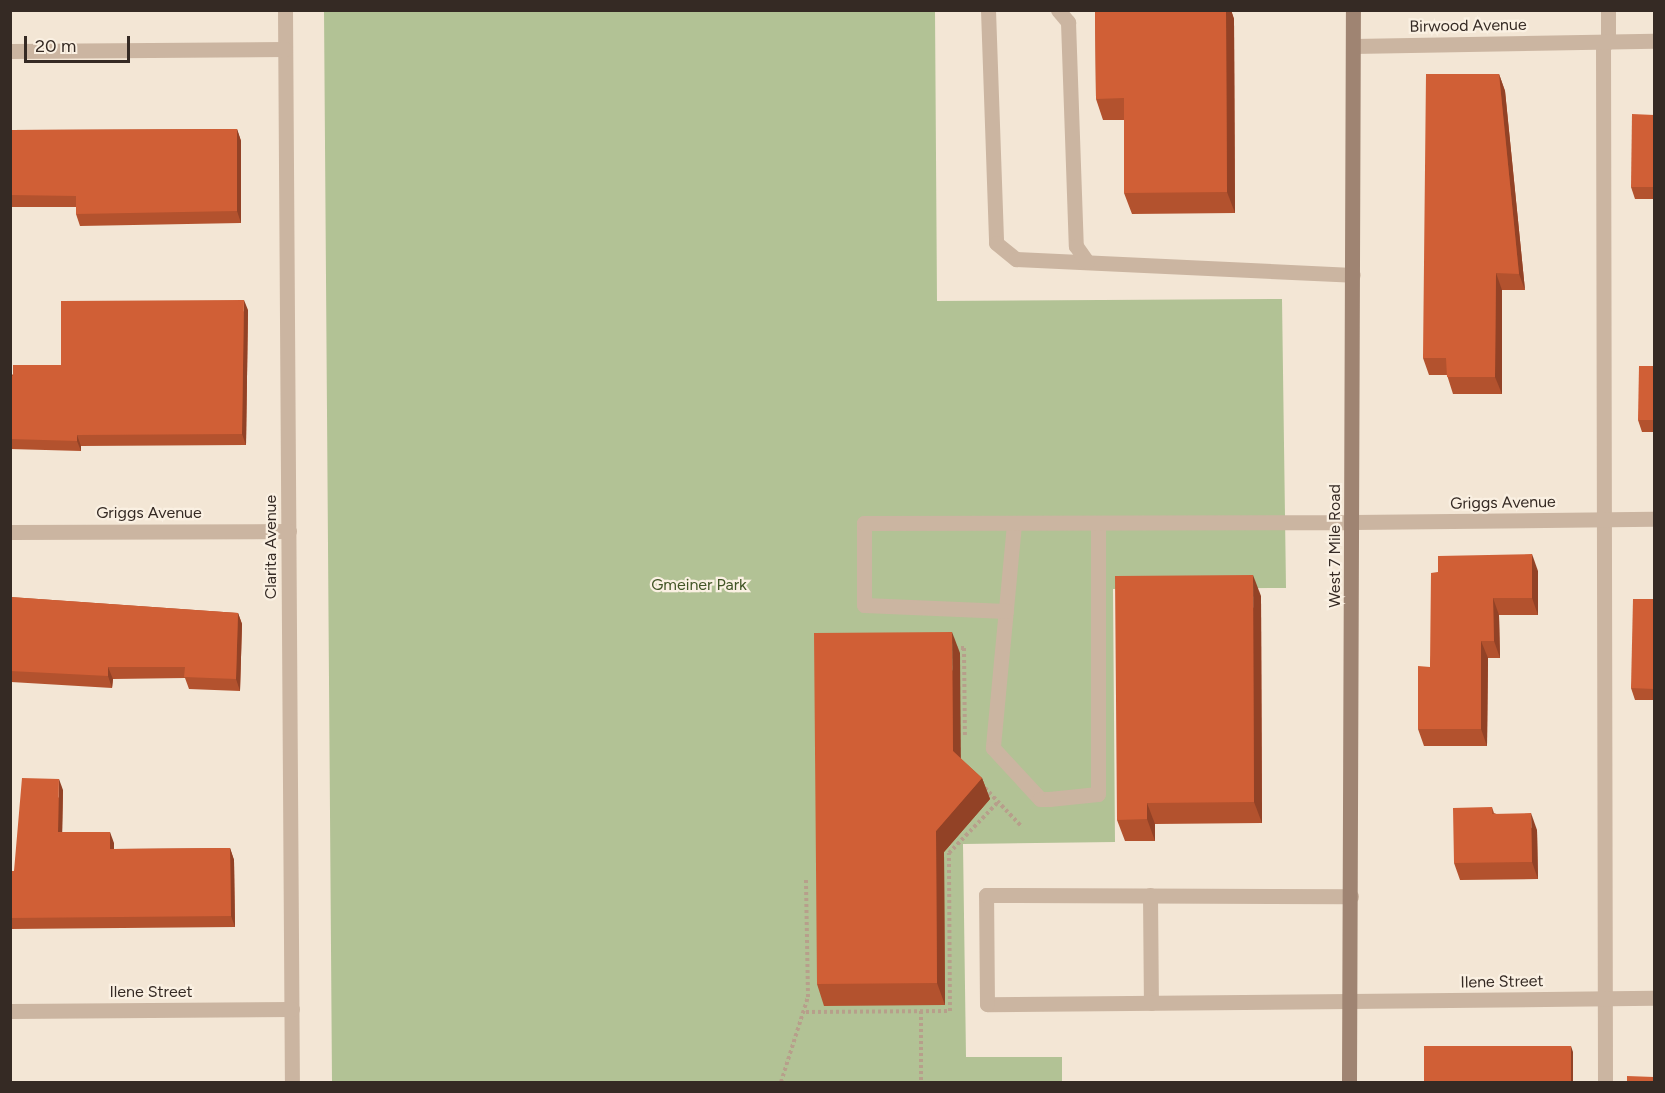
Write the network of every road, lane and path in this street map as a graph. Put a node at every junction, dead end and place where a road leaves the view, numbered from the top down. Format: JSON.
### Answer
{"nodes":[{"id":1,"x":285,"y":10,"type":"edge"},
{"id":2,"x":988,"y":10,"type":"edge"},
{"id":3,"x":1058,"y":10,"type":"edge"},
{"id":4,"x":1353,"y":10,"type":"edge"},
{"id":5,"x":1608,"y":10,"type":"edge"},
{"id":6,"x":1654,"y":41,"type":"edge"},
{"id":7,"x":1606,"y":42,"type":"junction"},
{"id":8,"x":1353,"y":46,"type":"junction"},
{"id":9,"x":285,"y":49,"type":"junction"},
{"id":10,"x":10,"y":51,"type":"edge"},
{"id":11,"x":1087,"y":262,"type":"junction"},
{"id":12,"x":1353,"y":275,"type":"junction"},
{"id":13,"x":1603,"y":519,"type":"junction"},
{"id":14,"x":1654,"y":519,"type":"edge"},
{"id":15,"x":1353,"y":522,"type":"junction"},
{"id":16,"x":1014,"y":524,"type":"junction"},
{"id":17,"x":1098,"y":525,"type":"junction"},
{"id":18,"x":289,"y":531,"type":"junction"},
{"id":19,"x":10,"y":532,"type":"edge"},
{"id":20,"x":1006,"y":611,"type":"junction"},
{"id":21,"x":998,"y":802,"type":"dead end"},
{"id":22,"x":806,"y":877,"type":"dead end"},
{"id":23,"x":1150,"y":895,"type":"junction"},
{"id":24,"x":1350,"y":896,"type":"junction"},
{"id":25,"x":1605,"y":998,"type":"junction"},
{"id":26,"x":1654,"y":998,"type":"edge"},
{"id":27,"x":1350,"y":1002,"type":"junction"},
{"id":28,"x":1151,"y":1003,"type":"junction"},
{"id":29,"x":292,"y":1010,"type":"junction"},
{"id":30,"x":10,"y":1011,"type":"edge"},
{"id":31,"x":921,"y":1011,"type":"junction"},
{"id":32,"x":806,"y":1012,"type":"junction"},
{"id":33,"x":292,"y":1083,"type":"edge"},
{"id":34,"x":781,"y":1083,"type":"edge"},
{"id":35,"x":921,"y":1083,"type":"edge"},
{"id":36,"x":1349,"y":1083,"type":"edge"},
{"id":37,"x":1605,"y":1083,"type":"edge"}],
"edges":[{"from":1,"to":9,"type":"street","name":"Clarita Avenue"},
{"from":2,"to":11,"type":"street"},
{"from":3,"to":11,"type":"street"},
{"from":4,"to":8,"type":"main road","name":"West 7 Mile Road"},
{"from":5,"to":7,"type":"street"},
{"from":6,"to":7,"type":"street","name":"Birwood Avenue"},
{"from":7,"to":8,"type":"street","name":"Birwood Avenue"},
{"from":7,"to":13,"type":"street"},
{"from":8,"to":12,"type":"main road","name":"West 7 Mile Road"},
{"from":9,"to":10,"type":"street"},
{"from":9,"to":18,"type":"street","name":"Clarita Avenue"},
{"from":11,"to":12,"type":"street"},
{"from":12,"to":15,"type":"main road","name":"West 7 Mile Road"},
{"from":13,"to":14,"type":"street","name":"Griggs Avenue"},
{"from":13,"to":15,"type":"street","name":"Griggs Avenue"},
{"from":13,"to":25,"type":"street"},
{"from":15,"to":17,"type":"street","name":"Griggs Avenue"},
{"from":15,"to":24,"type":"main road","name":"West 7 Mile Road"},
{"from":16,"to":17,"type":"street","name":"Griggs Avenue"},
{"from":16,"to":20,"type":"street"},
{"from":16,"to":20,"type":"street","name":"Griggs Avenue"},
{"from":17,"to":20,"type":"street"},
{"from":18,"to":19,"type":"street","name":"Griggs Avenue"},
{"from":18,"to":29,"type":"street","name":"Clarita Avenue"},
{"from":21,"to":31,"type":"path"},
{"from":22,"to":32,"type":"path"},
{"from":23,"to":24,"type":"street"},
{"from":23,"to":28,"type":"street"},
{"from":23,"to":28,"type":"street","name":"Ilene Street"},
{"from":24,"to":27,"type":"main road","name":"West 7 Mile Road"},
{"from":25,"to":26,"type":"street","name":"Ilene Street"},
{"from":25,"to":27,"type":"street","name":"Ilene Street"},
{"from":25,"to":37,"type":"street"},
{"from":27,"to":28,"type":"street","name":"Ilene Street"},
{"from":27,"to":36,"type":"main road","name":"West 7 Mile Road"},
{"from":29,"to":30,"type":"street","name":"Ilene Street"},
{"from":29,"to":33,"type":"street","name":"Clarita Avenue"},
{"from":31,"to":32,"type":"path"},
{"from":31,"to":35,"type":"path"},
{"from":32,"to":34,"type":"path"}]}
